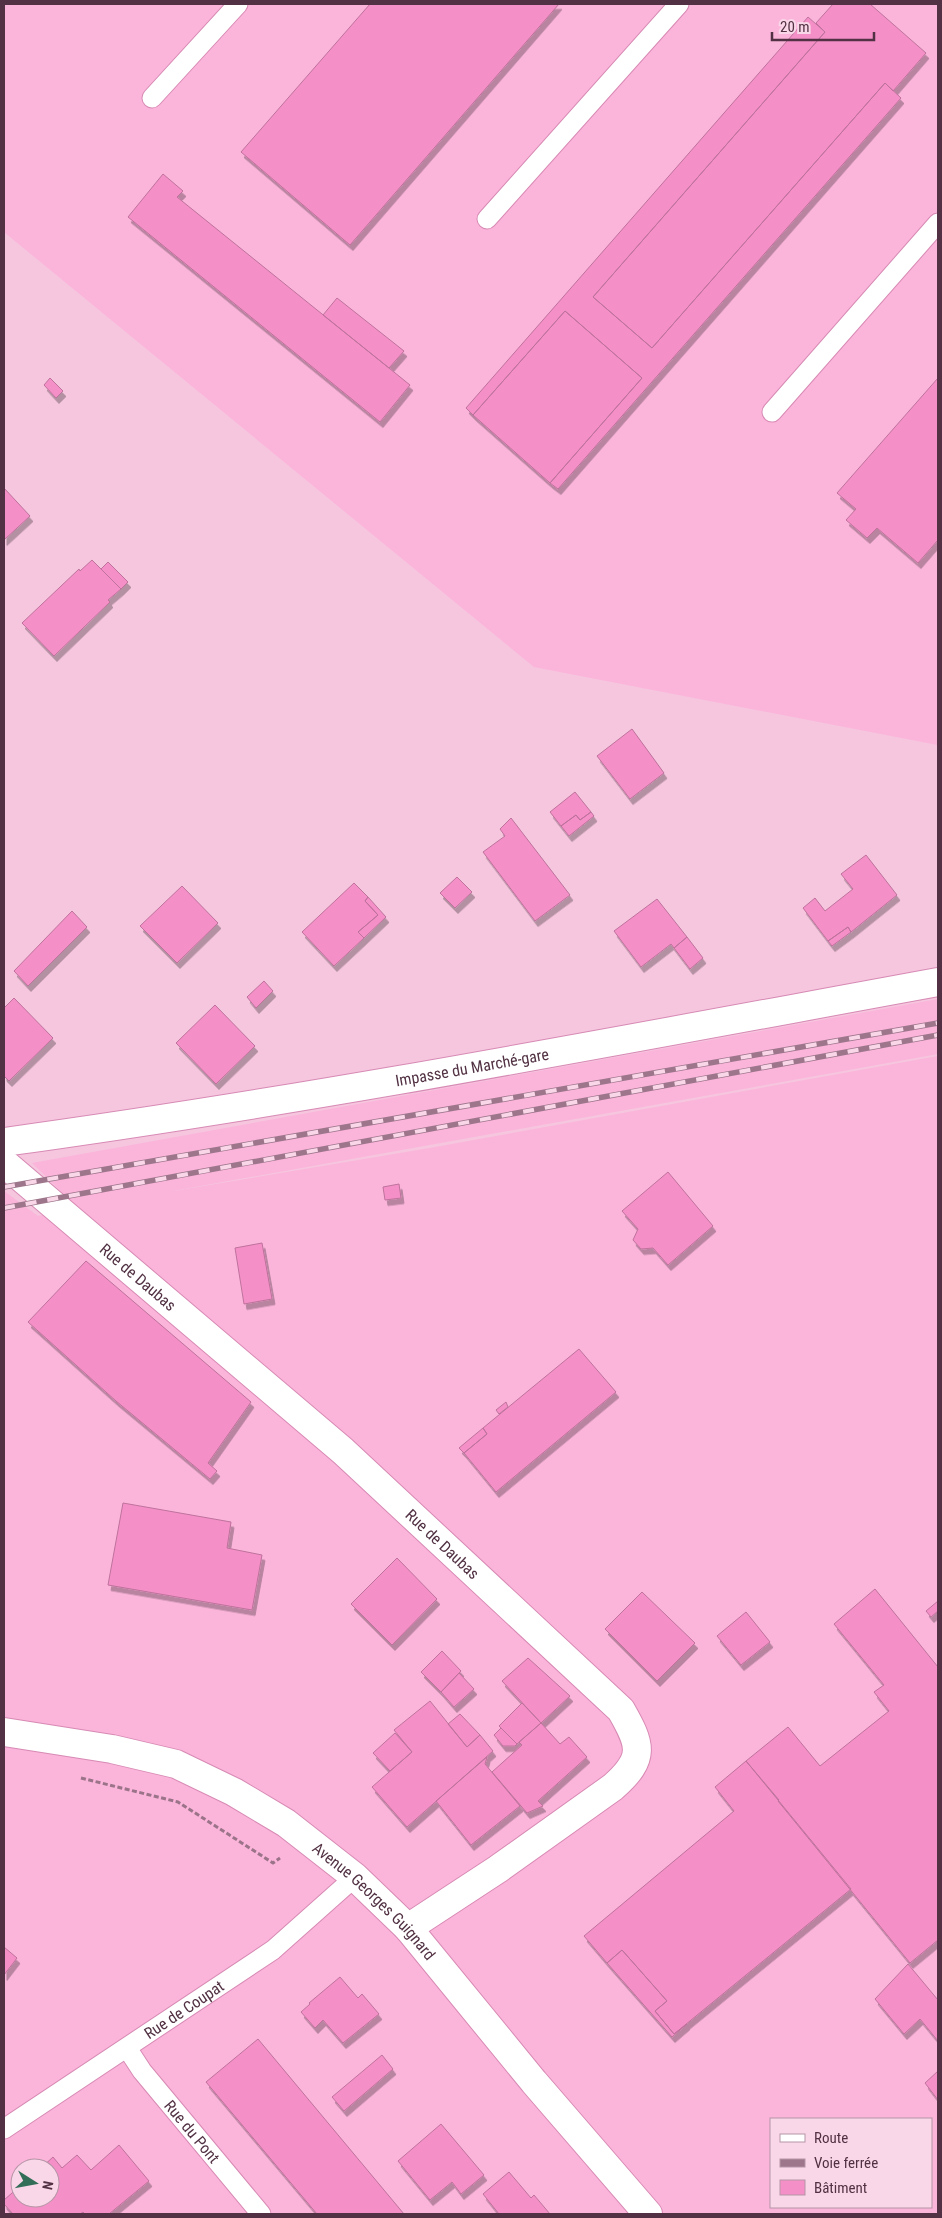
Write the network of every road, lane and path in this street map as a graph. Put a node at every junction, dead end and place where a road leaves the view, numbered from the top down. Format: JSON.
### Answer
{"nodes":[{"id":1,"x":238,"y":4,"type":"edge"},
{"id":2,"x":679,"y":4,"type":"edge"},
{"id":3,"x":152,"y":98,"type":"dead end"},
{"id":4,"x":487,"y":219,"type":"dead end"},
{"id":5,"x":938,"y":222,"type":"edge"},
{"id":6,"x":772,"y":412,"type":"dead end"},
{"id":7,"x":938,"y":982,"type":"edge"},
{"id":8,"x":4,"y":1142,"type":"edge"},
{"id":9,"x":4,"y":1163,"type":"edge"},
{"id":10,"x":4,"y":1732,"type":"edge"},
{"id":11,"x":77,"y":1778,"type":"dead end"},
{"id":12,"x":308,"y":1839,"type":"junction"},
{"id":13,"x":355,"y":1877,"type":"junction"},
{"id":14,"x":408,"y":1928,"type":"junction"},
{"id":15,"x":127,"y":2048,"type":"junction"},
{"id":16,"x":4,"y":2128,"type":"edge"},
{"id":17,"x":261,"y":2214,"type":"edge"},
{"id":18,"x":648,"y":2214,"type":"edge"}],
"edges":[{"from":1,"to":3,"type":"lane"},
{"from":2,"to":4,"type":"lane"},
{"from":5,"to":6,"type":"lane"},
{"from":7,"to":8,"type":"street","name":"Impasse du Marché-gare"},
{"from":9,"to":14,"type":"street","name":"Rue de Daubas"},
{"from":10,"to":12,"type":"street","name":"Avenue Georges Guignard"},
{"from":11,"to":12,"type":"path"},
{"from":12,"to":13,"type":"street","name":"Avenue Georges Guignard"},
{"from":13,"to":14,"type":"street","name":"Avenue Georges Guignard"},
{"from":13,"to":15,"type":"lane","name":"Rue de Coupat"},
{"from":14,"to":18,"type":"street","name":"Avenue Georges Guignard"},
{"from":15,"to":16,"type":"lane","name":"Rue de Coupat"},
{"from":15,"to":17,"type":"lane","name":"Rue du Pont"}]}
